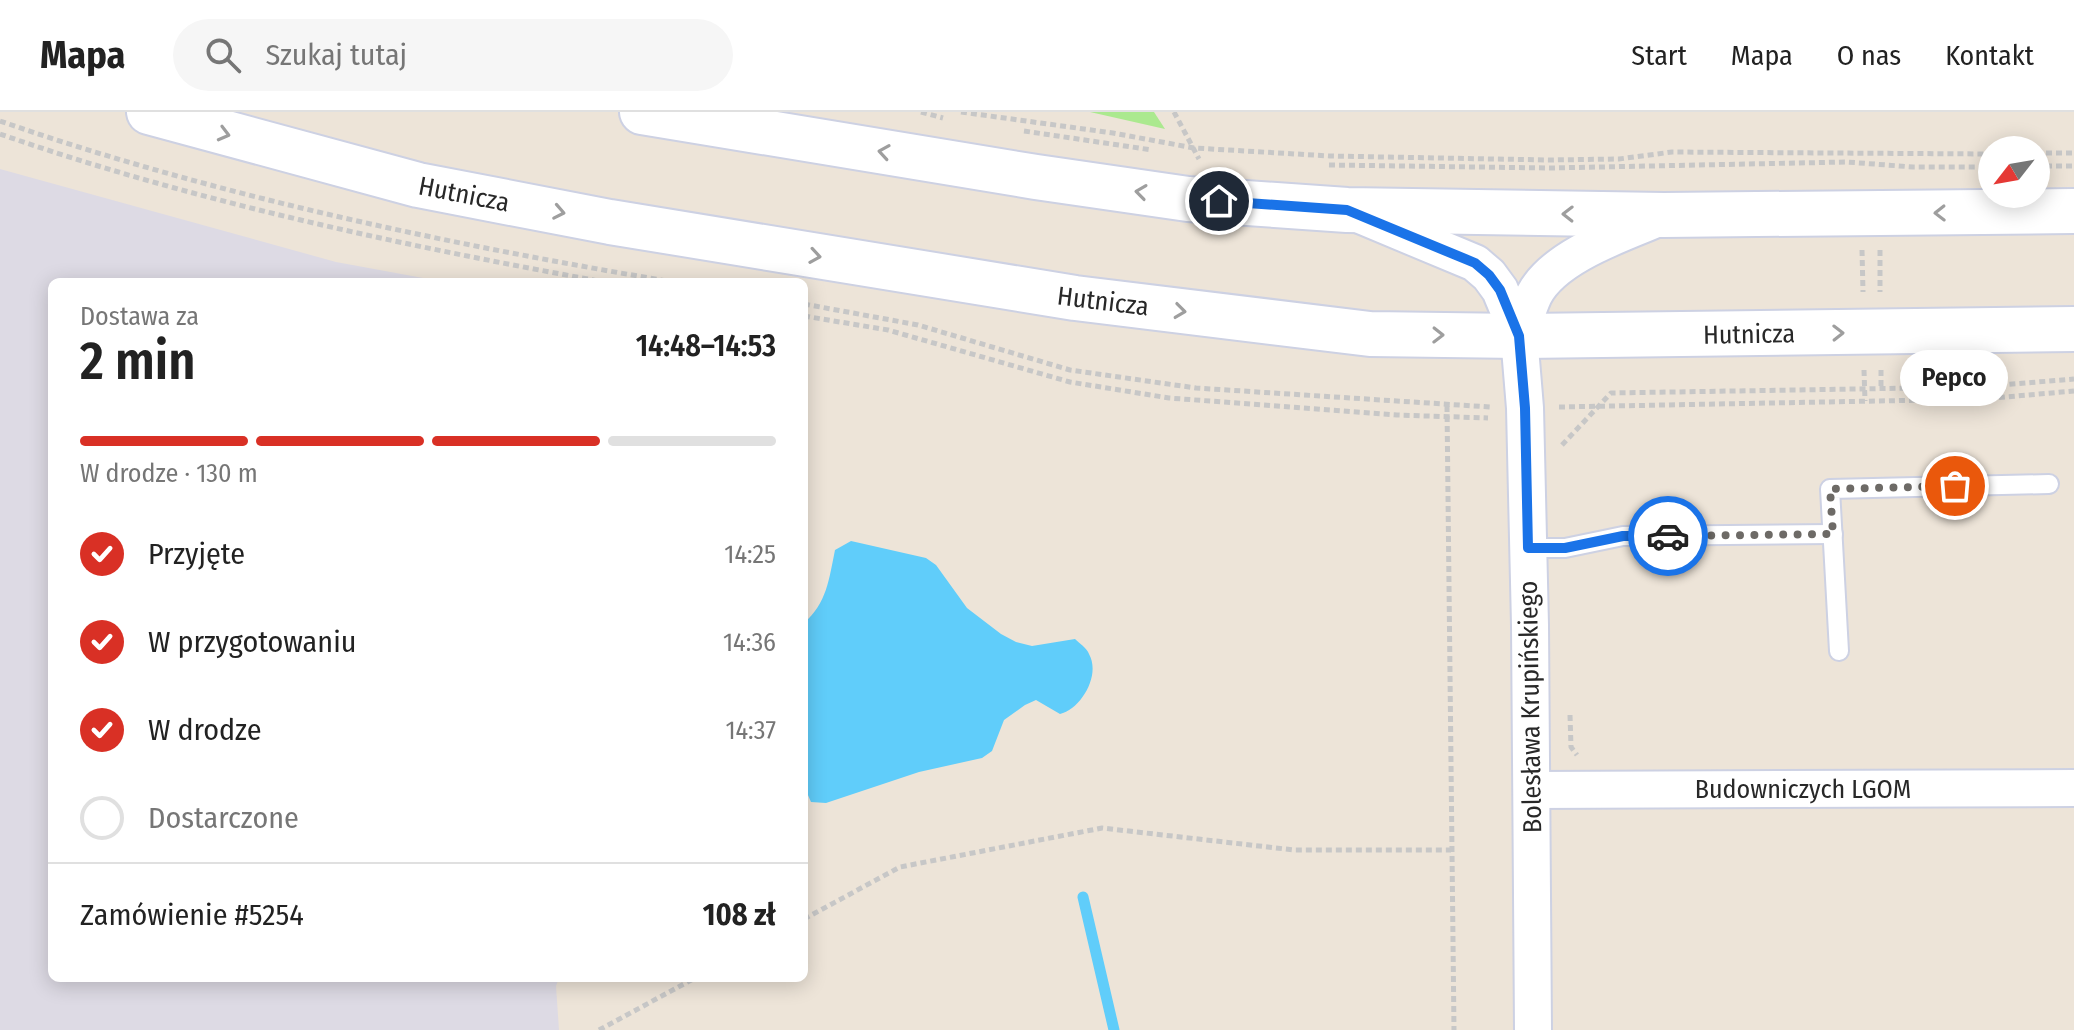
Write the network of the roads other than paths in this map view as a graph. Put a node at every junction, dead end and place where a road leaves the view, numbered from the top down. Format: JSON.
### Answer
{"nodes":[{"id":1,"x":149,"y":112,"type":"edge"},
{"id":2,"x":642,"y":112,"type":"edge"},
{"id":3,"x":1347,"y":210,"type":"junction"},
{"id":4,"x":2074,"y":211,"type":"edge"},
{"id":5,"x":1664,"y":215,"type":"junction"},
{"id":6,"x":2074,"y":329,"type":"edge"},
{"id":7,"x":1519,"y":336,"type":"junction"},
{"id":8,"x":2049,"y":484,"type":"dead end"},
{"id":9,"x":1833,"y":534,"type":"junction"},
{"id":10,"x":1528,"y":548,"type":"junction"},
{"id":11,"x":1839,"y":651,"type":"dead end"},
{"id":12,"x":2074,"y":788,"type":"edge"},
{"id":13,"x":1532,"y":790,"type":"junction"},
{"id":14,"x":1533,"y":1030,"type":"edge"}],
"edges":[{"from":1,"to":7,"type":"main road","name":"Hutnicza","one_way":true},
{"from":3,"to":2,"type":"main road","one_way":true},
{"from":5,"to":3,"type":"main road","one_way":true},
{"from":3,"to":7,"type":"street"},
{"from":4,"to":5,"type":"main road","one_way":true},
{"from":5,"to":7,"type":"street"},
{"from":7,"to":6,"type":"main road","name":"Hutnicza","one_way":true},
{"from":7,"to":10,"type":"street","name":"Bolesława Krupińskiego"},
{"from":8,"to":9,"type":"lane"},
{"from":9,"to":10,"type":"lane"},
{"from":9,"to":11,"type":"lane"},
{"from":10,"to":13,"type":"street","name":"Bolesława Krupińskiego"},
{"from":12,"to":13,"type":"street","name":"Budowniczych LGOM"},
{"from":13,"to":14,"type":"street","name":"Bolesława Krupińskiego"}]}
